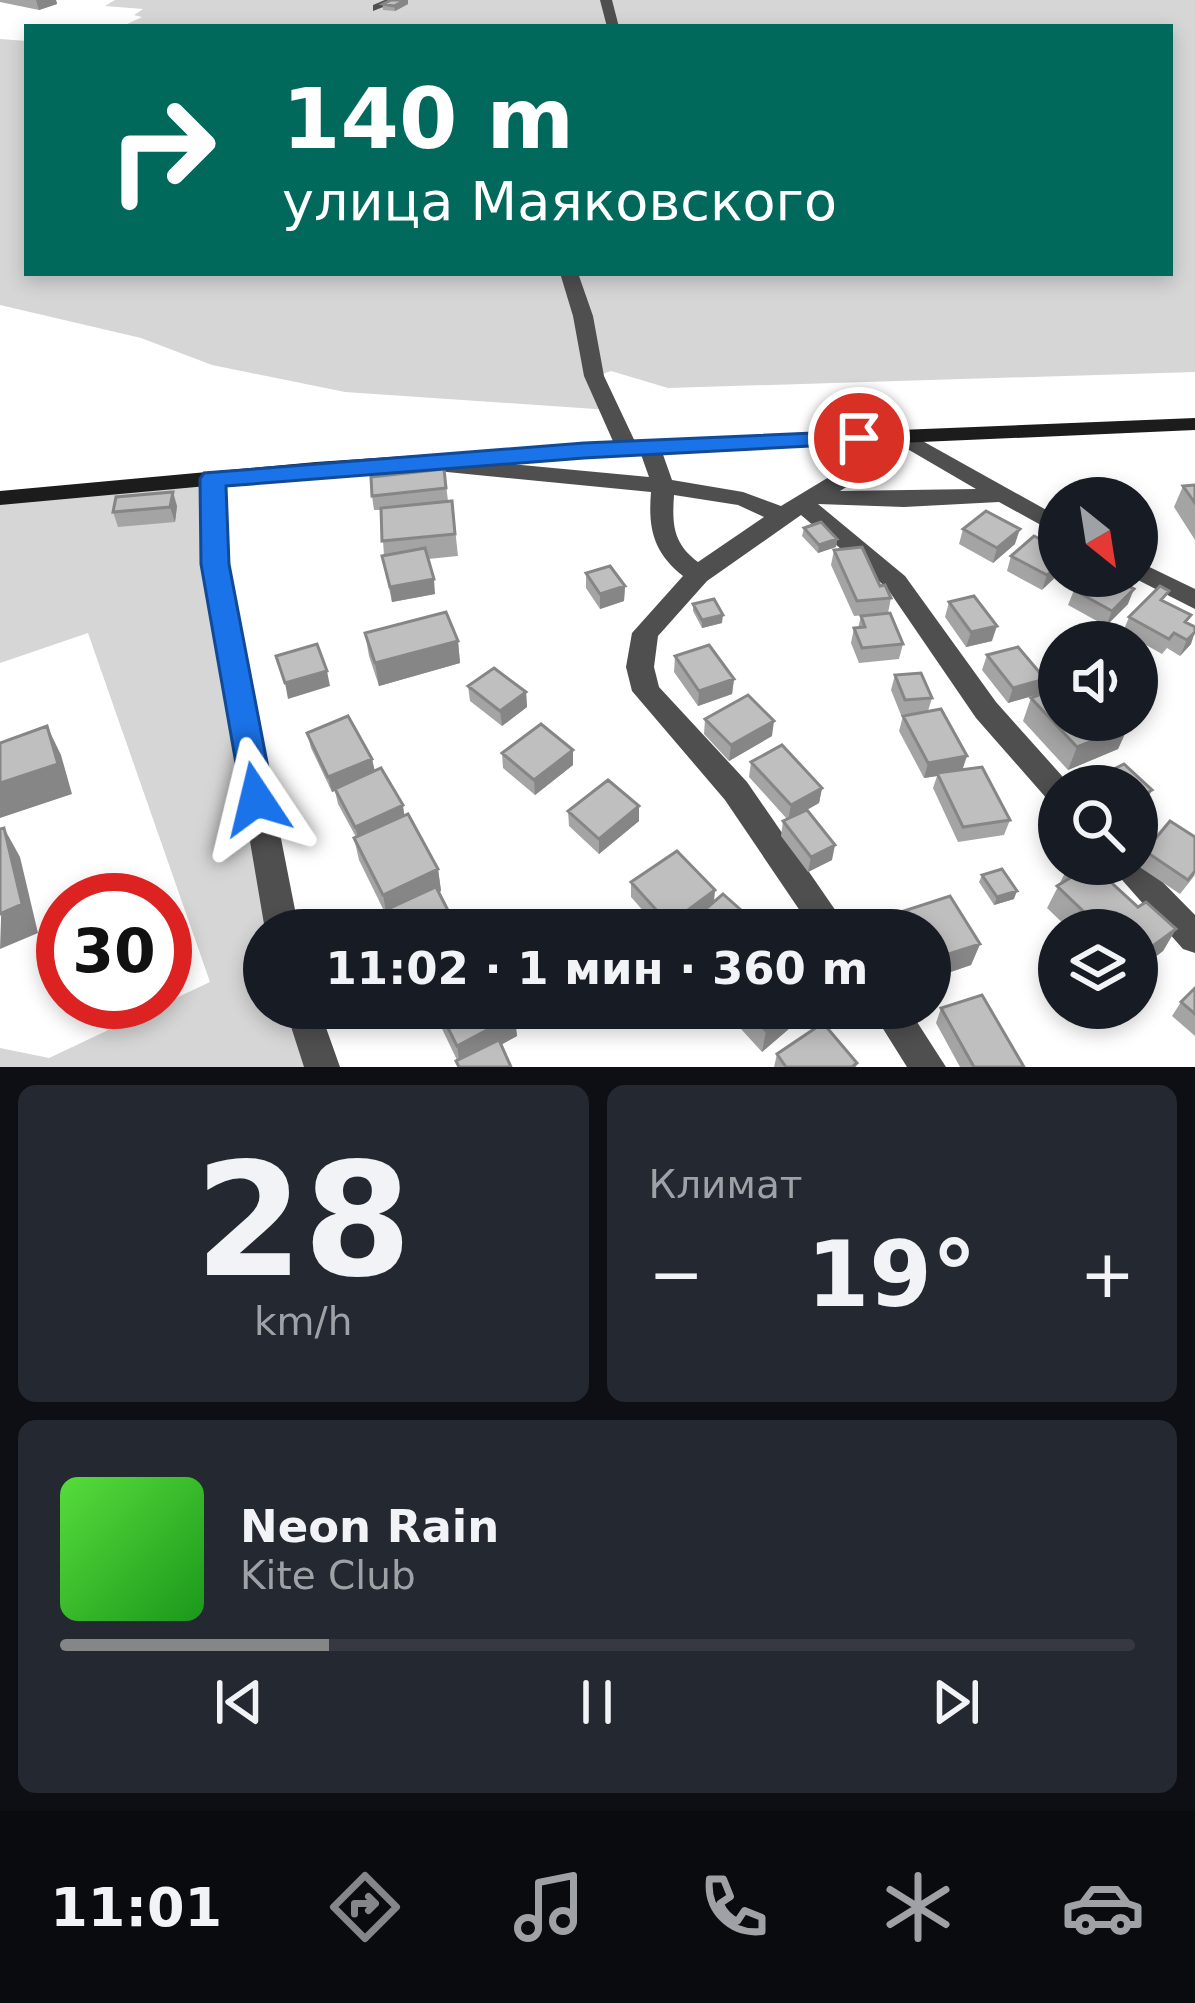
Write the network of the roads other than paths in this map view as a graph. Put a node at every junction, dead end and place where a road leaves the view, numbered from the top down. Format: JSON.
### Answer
{"nodes":[{"id":1,"x":395,"y":0,"type":"edge"},
{"id":2,"x":377,"y":8,"type":"dead end"},
{"id":3,"x":570,"y":276,"type":"edge"},
{"id":4,"x":1195,"y":424,"type":"edge"},
{"id":5,"x":901,"y":436,"type":"junction"},
{"id":6,"x":638,"y":447,"type":"junction"},
{"id":7,"x":411,"y":462,"type":"junction"},
{"id":8,"x":213,"y":479,"type":"junction"},
{"id":9,"x":663,"y":486,"type":"junction"},
{"id":10,"x":998,"y":495,"type":"junction"},
{"id":11,"x":0,"y":498,"type":"edge"},
{"id":12,"x":801,"y":506,"type":"junction"},
{"id":13,"x":1038,"y":515,"type":"edge"},
{"id":14,"x":698,"y":575,"type":"junction"},
{"id":15,"x":1158,"y":580,"type":"edge"},
{"id":16,"x":1195,"y":600,"type":"edge"},
{"id":17,"x":1038,"y":768,"type":"edge"},
{"id":18,"x":1144,"y":885,"type":"edge"},
{"id":19,"x":278,"y":909,"type":"edge"},
{"id":20,"x":817,"y":909,"type":"edge"},
{"id":21,"x":1195,"y":938,"type":"edge"},
{"id":22,"x":309,"y":1029,"type":"edge"},
{"id":23,"x":902,"y":1029,"type":"edge"},
{"id":24,"x":322,"y":1067,"type":"edge"},
{"id":25,"x":928,"y":1067,"type":"edge"}],
"edges":[{"from":1,"to":2,"type":"street"},
{"from":3,"to":6,"type":"street"},
{"from":4,"to":5,"type":"main road"},
{"from":5,"to":6,"type":"main road"},
{"from":5,"to":10,"type":"street"},
{"from":5,"to":12,"type":"street"},
{"from":6,"to":7,"type":"main road"},
{"from":6,"to":9,"type":"street"},
{"from":7,"to":8,"type":"main road"},
{"from":7,"to":9,"type":"street"},
{"from":8,"to":11,"type":"main road"},
{"from":8,"to":19,"type":"street"},
{"from":9,"to":12,"type":"street"},
{"from":9,"to":14,"type":"street"},
{"from":10,"to":12,"type":"street"},
{"from":10,"to":13,"type":"street"},
{"from":12,"to":14,"type":"street"},
{"from":12,"to":17,"type":"street"},
{"from":14,"to":20,"type":"street"},
{"from":15,"to":16,"type":"street"},
{"from":18,"to":21,"type":"street"},
{"from":22,"to":24,"type":"street"},
{"from":23,"to":25,"type":"street"}]}
